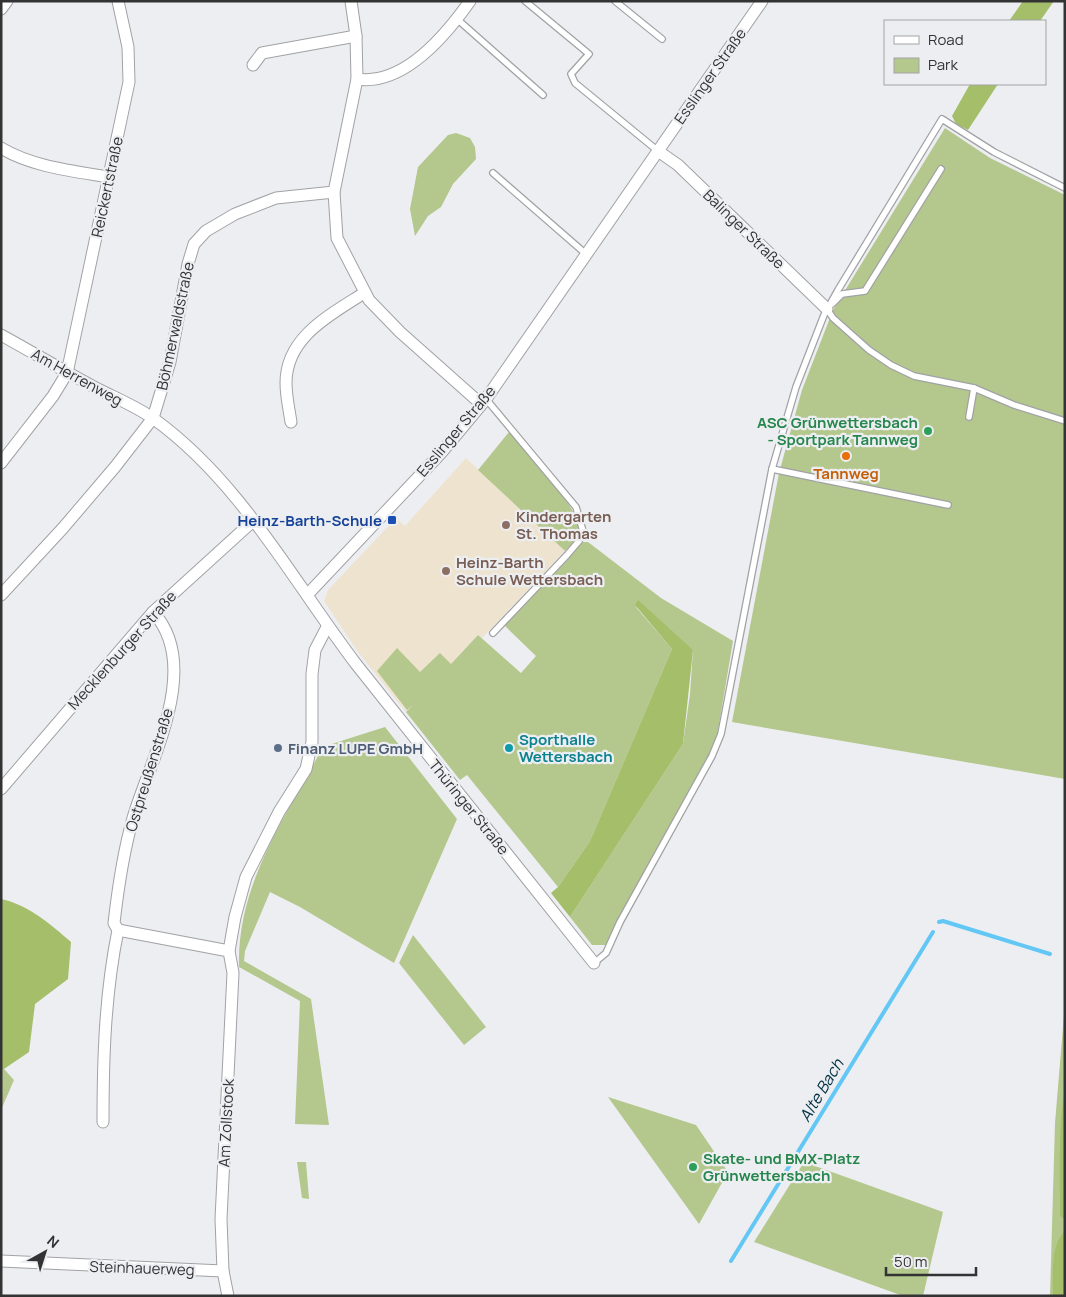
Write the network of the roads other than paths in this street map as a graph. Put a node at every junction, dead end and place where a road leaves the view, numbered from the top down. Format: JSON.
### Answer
{"nodes":[{"id":1,"x":7,"y":1,"type":"edge"},
{"id":2,"x":118,"y":1,"type":"edge"},
{"id":3,"x":351,"y":1,"type":"edge"},
{"id":4,"x":470,"y":1,"type":"edge"},
{"id":5,"x":525,"y":1,"type":"edge"},
{"id":6,"x":615,"y":1,"type":"edge"},
{"id":7,"x":762,"y":1,"type":"edge"},
{"id":8,"x":1,"y":9,"type":"edge"},
{"id":9,"x":457,"y":19,"type":"junction"},
{"id":10,"x":356,"y":36,"type":"junction"},
{"id":11,"x":662,"y":39,"type":"dead end"},
{"id":12,"x":254,"y":65,"type":"dead end"},
{"id":13,"x":358,"y":79,"type":"junction"},
{"id":14,"x":543,"y":95,"type":"dead end"},
{"id":15,"x":1,"y":148,"type":"edge"},
{"id":16,"x":658,"y":152,"type":"junction"},
{"id":17,"x":941,"y":169,"type":"dead end"},
{"id":18,"x":493,"y":172,"type":"dead end"},
{"id":19,"x":110,"y":177,"type":"junction"},
{"id":20,"x":1065,"y":188,"type":"edge"},
{"id":21,"x":334,"y":192,"type":"junction"},
{"id":22,"x":586,"y":254,"type":"junction"},
{"id":23,"x":364,"y":293,"type":"junction"},
{"id":24,"x":827,"y":309,"type":"junction"},
{"id":25,"x":1,"y":335,"type":"edge"},
{"id":26,"x":67,"y":373,"type":"junction"},
{"id":27,"x":974,"y":388,"type":"junction"},
{"id":28,"x":483,"y":401,"type":"junction"},
{"id":29,"x":970,"y":417,"type":"dead end"},
{"id":30,"x":153,"y":418,"type":"junction"},
{"id":31,"x":1065,"y":421,"type":"edge"},
{"id":32,"x":291,"y":422,"type":"dead end"},
{"id":33,"x":1,"y":463,"type":"edge"},
{"id":34,"x":772,"y":469,"type":"junction"},
{"id":35,"x":948,"y":505,"type":"dead end"},
{"id":36,"x":253,"y":521,"type":"junction"},
{"id":37,"x":308,"y":594,"type":"junction"},
{"id":38,"x":1,"y":595,"type":"edge"},
{"id":39,"x":153,"y":612,"type":"junction"},
{"id":40,"x":327,"y":627,"type":"junction"},
{"id":41,"x":493,"y":634,"type":"dead end"},
{"id":42,"x":1,"y":789,"type":"edge"},
{"id":43,"x":118,"y":930,"type":"junction"},
{"id":44,"x":229,"y":951,"type":"junction"},
{"id":45,"x":594,"y":963,"type":"joint"},
{"id":46,"x":104,"y":1122,"type":"dead end"},
{"id":47,"x":1,"y":1261,"type":"edge"},
{"id":48,"x":223,"y":1271,"type":"junction"},
{"id":49,"x":228,"y":1296,"type":"edge"}],
"edges":[{"from":1,"to":8,"type":"street"},
{"from":2,"to":19,"type":"street","name":"Reickertstraße"},
{"from":3,"to":10,"type":"street"},
{"from":4,"to":9,"type":"street"},
{"from":5,"to":16,"type":"lane"},
{"from":6,"to":11,"type":"lane"},
{"from":7,"to":16,"type":"street","name":"Esslinger Straße"},
{"from":9,"to":13,"type":"street"},
{"from":9,"to":14,"type":"lane"},
{"from":10,"to":12,"type":"street"},
{"from":10,"to":13,"type":"street"},
{"from":13,"to":21,"type":"street"},
{"from":15,"to":19,"type":"street"},
{"from":16,"to":22,"type":"street","name":"Esslinger Straße"},
{"from":16,"to":24,"type":"street","name":"Balinger Straße"},
{"from":17,"to":24,"type":"lane"},
{"from":18,"to":22,"type":"lane"},
{"from":19,"to":26,"type":"street","name":"Reickertstraße"},
{"from":20,"to":24,"type":"lane"},
{"from":21,"to":23,"type":"street"},
{"from":21,"to":30,"type":"street","name":"Böhmerwaldstraße"},
{"from":22,"to":28,"type":"street","name":"Esslinger Straße"},
{"from":23,"to":28,"type":"street"},
{"from":23,"to":32,"type":"street"},
{"from":24,"to":27,"type":"lane"},
{"from":24,"to":34,"type":"lane"},
{"from":25,"to":26,"type":"street","name":"Am Herrenweg"},
{"from":26,"to":30,"type":"street","name":"Am Herrenweg"},
{"from":26,"to":33,"type":"street","name":"Reickertstraße"},
{"from":27,"to":29,"type":"lane"},
{"from":27,"to":31,"type":"lane"},
{"from":28,"to":37,"type":"street","name":"Esslinger Straße"},
{"from":28,"to":41,"type":"lane"},
{"from":30,"to":36,"type":"street","name":"Thüringer Straße"},
{"from":30,"to":38,"type":"street","name":"Böhmerwaldstraße"},
{"from":34,"to":35,"type":"lane"},
{"from":34,"to":45,"type":"lane"},
{"from":36,"to":37,"type":"street","name":"Thüringer Straße"},
{"from":36,"to":39,"type":"street","name":"Mecklenburger Straße"},
{"from":37,"to":40,"type":"street","name":"Thüringer Straße"},
{"from":39,"to":42,"type":"street","name":"Mecklenburger Straße"},
{"from":39,"to":43,"type":"street","name":"Ostpreußenstraße"},
{"from":40,"to":44,"type":"street"},
{"from":40,"to":45,"type":"street","name":"Thüringer Straße"},
{"from":43,"to":44,"type":"street"},
{"from":43,"to":46,"type":"street","name":"Ostpreußenstraße"},
{"from":44,"to":48,"type":"street","name":"Am Zollstock"},
{"from":47,"to":48,"type":"street","name":"Steinhauerweg"},
{"from":48,"to":49,"type":"street","name":"Am Zollstock"}]}
